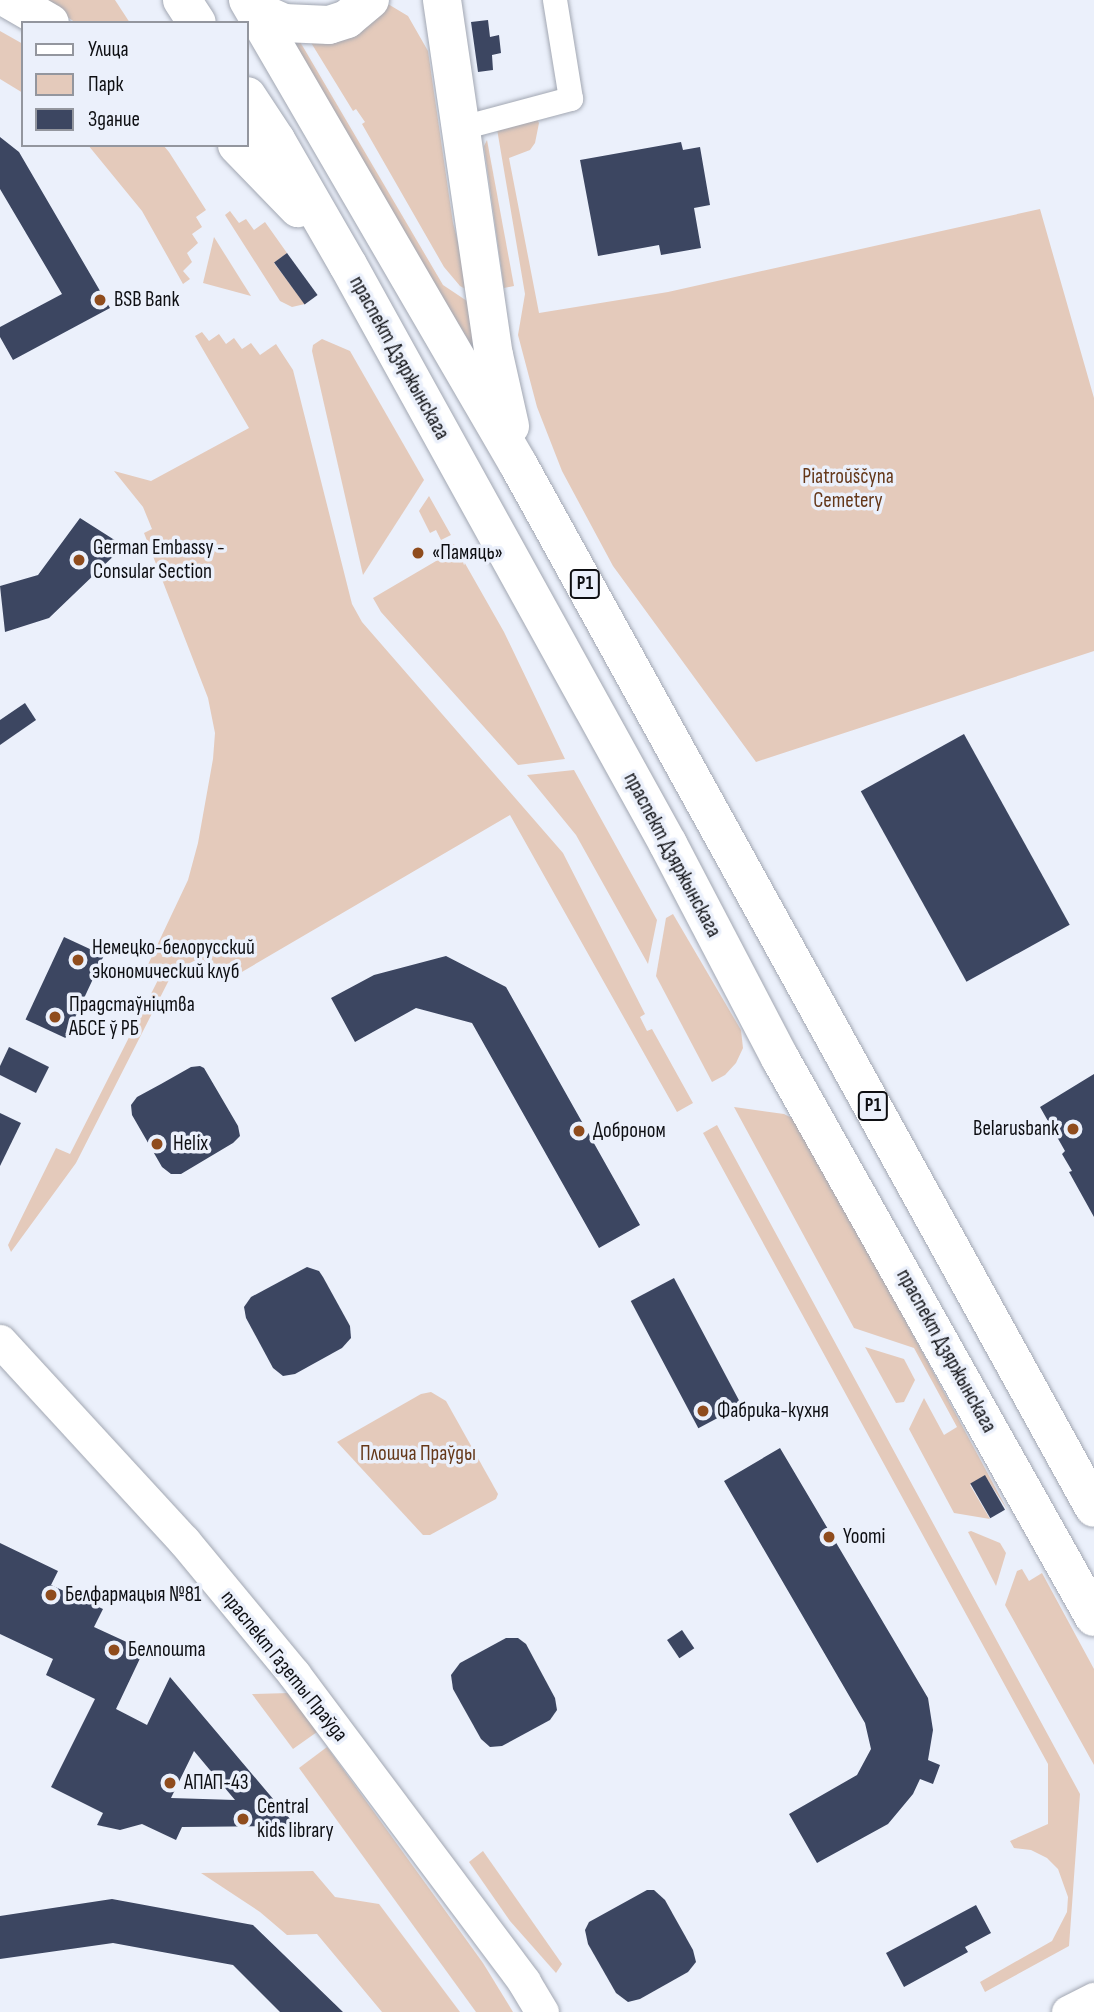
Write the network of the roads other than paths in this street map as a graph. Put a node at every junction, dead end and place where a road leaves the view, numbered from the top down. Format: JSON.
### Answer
{"nodes":[{"id":1,"x":10,"y":0,"type":"edge"},
{"id":2,"x":182,"y":0,"type":"edge"},
{"id":3,"x":370,"y":0,"type":"edge"},
{"id":4,"x":442,"y":0,"type":"edge"},
{"id":5,"x":555,"y":0,"type":"edge"},
{"id":6,"x":252,"y":5,"type":"edge"},
{"id":7,"x":47,"y":21,"type":"edge"},
{"id":8,"x":197,"y":21,"type":"edge"},
{"id":9,"x":248,"y":98,"type":"edge"},
{"id":10,"x":462,"y":128,"type":"junction"},
{"id":11,"x":239,"y":147,"type":"edge"},
{"id":12,"x":348,"y":265,"type":"junction"},
{"id":13,"x":519,"y":464,"type":"junction"},
{"id":14,"x":0,"y":1341,"type":"edge"},
{"id":15,"x":1094,"y":1508,"type":"edge"},
{"id":16,"x":1094,"y":1617,"type":"edge"},
{"id":17,"x":1094,"y":1999,"type":"edge"},
{"id":18,"x":542,"y":2012,"type":"edge"},
{"id":19,"x":1068,"y":2012,"type":"edge"}],
"edges":[{"from":1,"to":7,"type":"main road"},
{"from":2,"to":8,"type":"main road"},
{"from":3,"to":6,"type":"main road"},
{"from":4,"to":10,"type":"main road","number":"Р1"},
{"from":5,"to":10,"type":"street"},
{"from":6,"to":13,"type":"main road"},
{"from":9,"to":12,"type":"main road","name":"праспект Дзяржынскага"},
{"from":10,"to":13,"type":"main road","number":"Р1"},
{"from":11,"to":12,"type":"main road"},
{"from":12,"to":16,"type":"main road","name":"праспект Дзяржынскага"},
{"from":13,"to":15,"type":"main road","number":"Р1"},
{"from":14,"to":18,"type":"street","name":"праспект Газеты Праўда"},
{"from":17,"to":19,"type":"street"}]}
